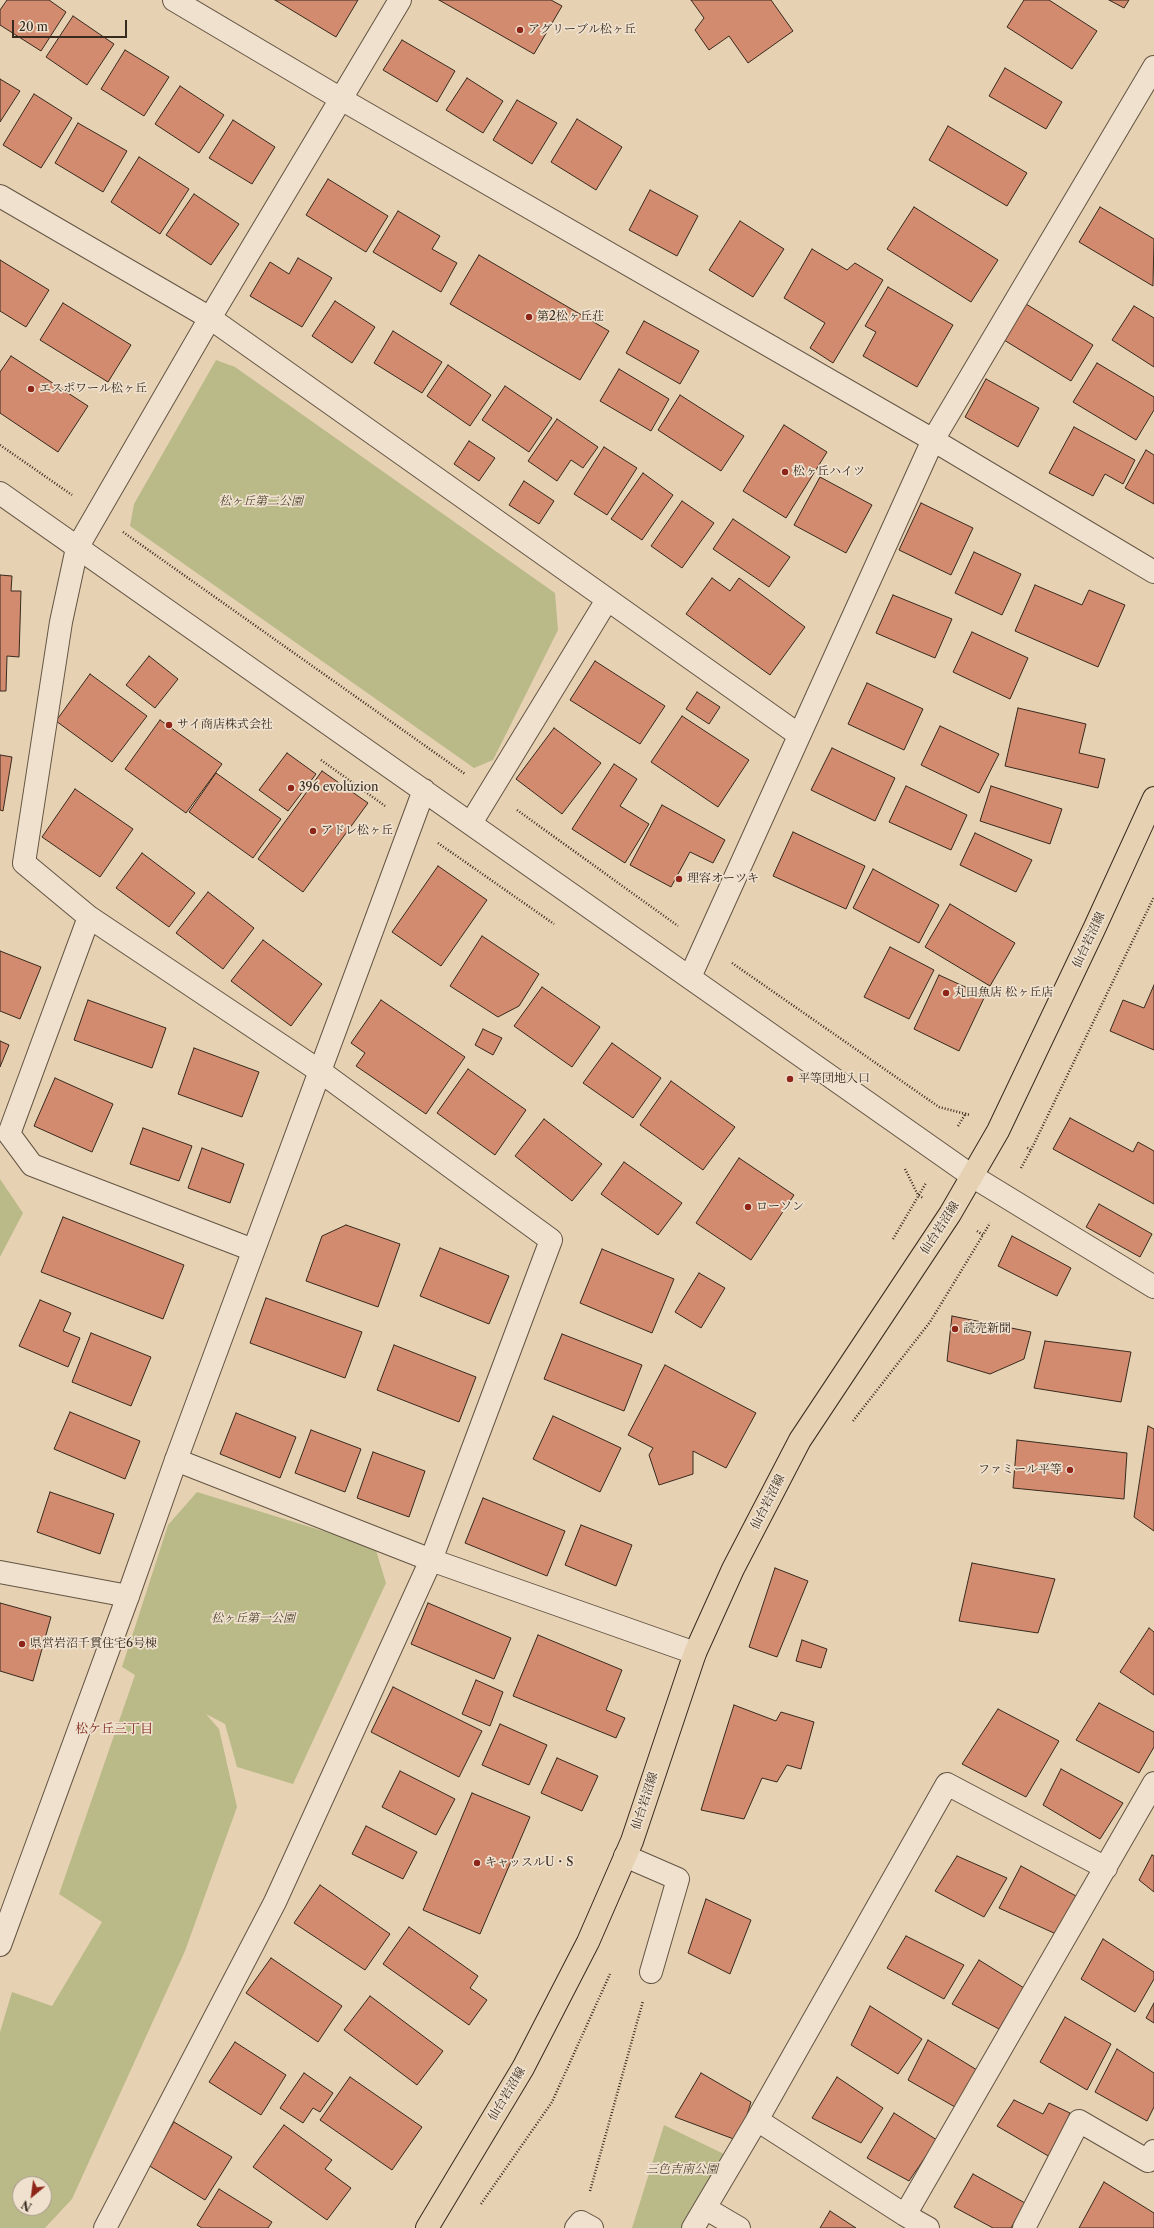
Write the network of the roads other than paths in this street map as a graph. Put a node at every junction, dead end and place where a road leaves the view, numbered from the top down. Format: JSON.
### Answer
{"nodes":[{"id":1,"x":174,"y":0,"type":"edge"},
{"id":2,"x":400,"y":0,"type":"edge"},
{"id":3,"x":1154,"y":67,"type":"edge"},
{"id":4,"x":341,"y":99,"type":"junction"},
{"id":5,"x":0,"y":196,"type":"edge"},
{"id":6,"x":210,"y":318,"type":"junction"},
{"id":7,"x":933,"y":440,"type":"junction"},
{"id":8,"x":0,"y":493,"type":"edge"},
{"id":9,"x":77,"y":548,"type":"junction"},
{"id":10,"x":1154,"y":572,"type":"edge"},
{"id":11,"x":607,"y":600,"type":"junction"},
{"id":12,"x":799,"y":735,"type":"junction"},
{"id":13,"x":424,"y":790,"type":"junction"},
{"id":14,"x":1154,"y":798,"type":"edge"},
{"id":15,"x":471,"y":823,"type":"junction"},
{"id":16,"x":90,"y":917,"type":"junction"},
{"id":17,"x":690,"y":977,"type":"junction"},
{"id":18,"x":321,"y":1072,"type":"junction"},
{"id":19,"x":972,"y":1176,"type":"junction"},
{"id":20,"x":253,"y":1250,"type":"junction"},
{"id":21,"x":1154,"y":1287,"type":"edge"},
{"id":22,"x":176,"y":1460,"type":"junction"},
{"id":23,"x":431,"y":1560,"type":"junction"},
{"id":24,"x":0,"y":1572,"type":"edge"},
{"id":25,"x":128,"y":1596,"type":"junction"},
{"id":26,"x":694,"y":1653,"type":"junction"},
{"id":27,"x":1154,"y":1784,"type":"edge"},
{"id":28,"x":625,"y":1856,"type":"junction"},
{"id":29,"x":1106,"y":1868,"type":"junction"},
{"id":30,"x":0,"y":1945,"type":"edge"},
{"id":31,"x":651,"y":1972,"type":"road end"},
{"id":32,"x":757,"y":2120,"type":"junction"},
{"id":33,"x":1154,"y":2151,"type":"edge"},
{"id":34,"x":705,"y":2208,"type":"junction"},
{"id":35,"x":905,"y":2215,"type":"junction"},
{"id":36,"x":105,"y":2228,"type":"edge"},
{"id":37,"x":427,"y":2228,"type":"edge"},
{"id":38,"x":693,"y":2228,"type":"edge"},
{"id":39,"x":739,"y":2228,"type":"edge"},
{"id":40,"x":928,"y":2228,"type":"edge"},
{"id":41,"x":1024,"y":2228,"type":"edge"}],
"edges":[{"from":1,"to":4,"type":"street"},
{"from":2,"to":4,"type":"street"},
{"from":3,"to":7,"type":"street"},
{"from":4,"to":6,"type":"street"},
{"from":4,"to":7,"type":"street"},
{"from":5,"to":6,"type":"street"},
{"from":6,"to":9,"type":"street"},
{"from":6,"to":11,"type":"street"},
{"from":7,"to":10,"type":"street"},
{"from":7,"to":12,"type":"street"},
{"from":8,"to":9,"type":"street"},
{"from":9,"to":13,"type":"street"},
{"from":9,"to":16,"type":"street"},
{"from":11,"to":12,"type":"street"},
{"from":11,"to":15,"type":"street"},
{"from":12,"to":17,"type":"street"},
{"from":13,"to":15,"type":"street"},
{"from":13,"to":18,"type":"street"},
{"from":14,"to":19,"type":"main road","name":"仙台岩沼線"},
{"from":15,"to":17,"type":"street"},
{"from":16,"to":18,"type":"street"},
{"from":16,"to":20,"type":"street"},
{"from":17,"to":19,"type":"street"},
{"from":18,"to":20,"type":"street"},
{"from":18,"to":23,"type":"street"},
{"from":19,"to":21,"type":"street"},
{"from":19,"to":26,"type":"main road","name":"仙台岩沼線"},
{"from":20,"to":22,"type":"street"},
{"from":22,"to":23,"type":"street"},
{"from":22,"to":25,"type":"street"},
{"from":23,"to":26,"type":"street"},
{"from":23,"to":36,"type":"street"},
{"from":24,"to":25,"type":"street"},
{"from":25,"to":30,"type":"street"},
{"from":26,"to":28,"type":"main road","name":"仙台岩沼線"},
{"from":27,"to":29,"type":"street"},
{"from":28,"to":31,"type":"street"},
{"from":28,"to":37,"type":"main road","name":"仙台岩沼線"},
{"from":29,"to":32,"type":"street"},
{"from":29,"to":35,"type":"street"},
{"from":32,"to":34,"type":"street"},
{"from":32,"to":35,"type":"street"},
{"from":33,"to":41,"type":"street"},
{"from":34,"to":38,"type":"street"},
{"from":34,"to":39,"type":"street"},
{"from":35,"to":40,"type":"street"}]}
